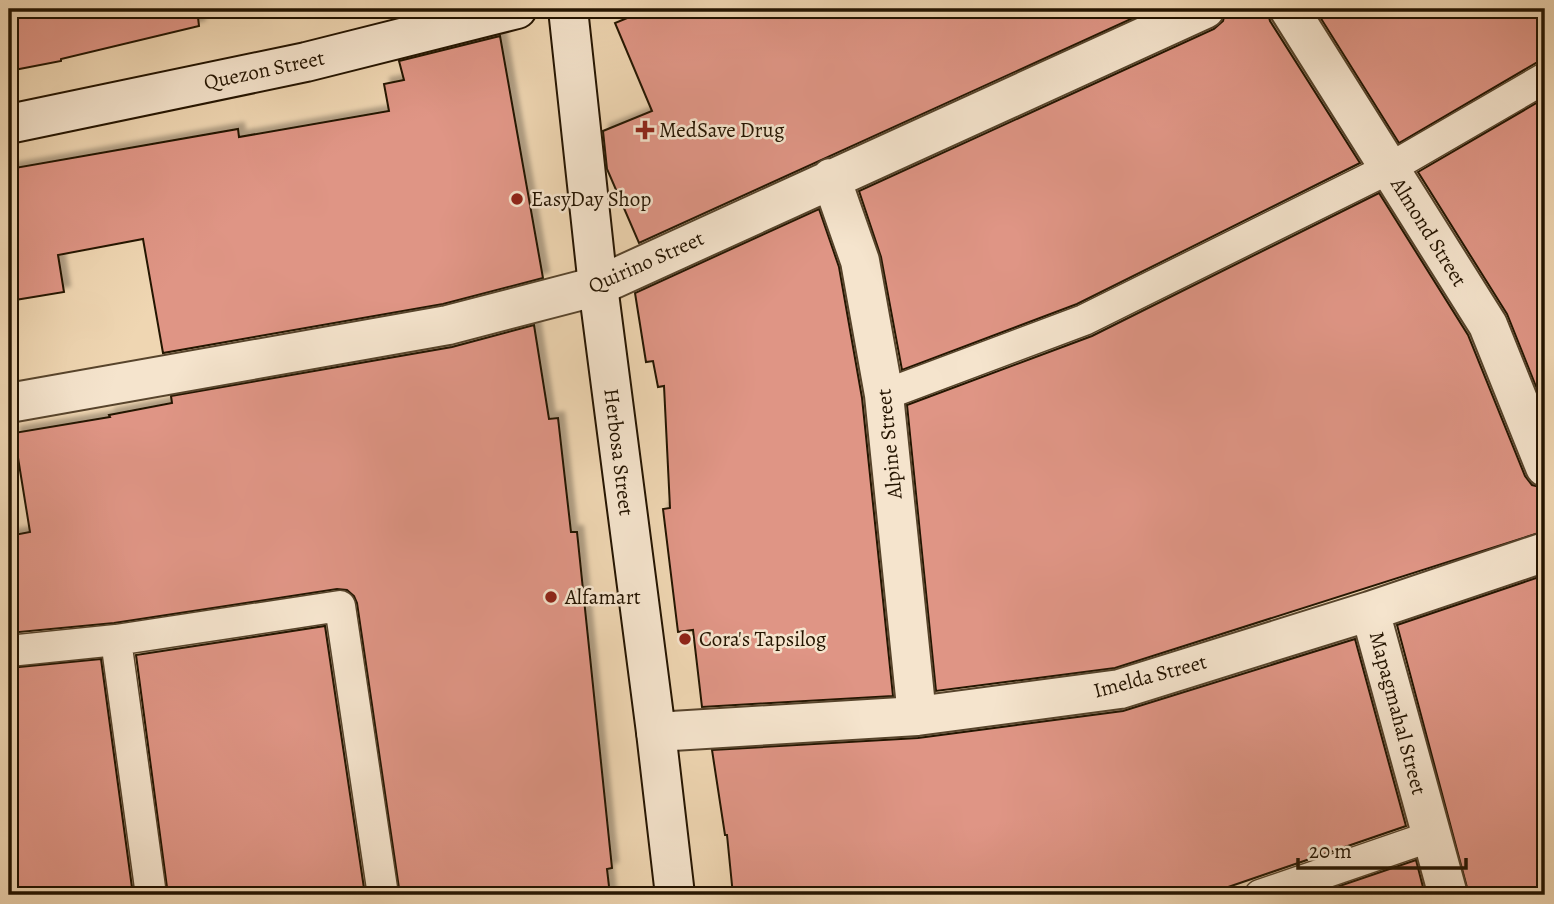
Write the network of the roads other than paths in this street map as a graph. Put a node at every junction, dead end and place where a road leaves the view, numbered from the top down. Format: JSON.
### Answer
{"nodes":[{"id":1,"x":517,"y":9,"type":"edge"},
{"id":2,"x":568,"y":9,"type":"edge"},
{"id":3,"x":1205,"y":9,"type":"edge"},
{"id":4,"x":1289,"y":9,"type":"edge"},
{"id":5,"x":1545,"y":78,"type":"edge"},
{"id":6,"x":9,"y":124,"type":"edge"},
{"id":7,"x":1390,"y":168,"type":"junction"},
{"id":8,"x":831,"y":178,"type":"junction"},
{"id":9,"x":598,"y":286,"type":"junction"},
{"id":10,"x":884,"y":395,"type":"junction"},
{"id":11,"x":9,"y":403,"type":"edge"},
{"id":12,"x":1545,"y":467,"type":"edge"},
{"id":13,"x":1545,"y":552,"type":"edge"},
{"id":14,"x":1370,"y":611,"type":"junction"},
{"id":15,"x":116,"y":640,"type":"junction"},
{"id":16,"x":9,"y":651,"type":"edge"},
{"id":17,"x":917,"y":716,"type":"junction"},
{"id":18,"x":656,"y":732,"type":"junction"},
{"id":19,"x":1432,"y":836,"type":"junction"},
{"id":20,"x":150,"y":895,"type":"edge"},
{"id":21,"x":383,"y":895,"type":"edge"},
{"id":22,"x":675,"y":895,"type":"edge"},
{"id":23,"x":1260,"y":895,"type":"edge"},
{"id":24,"x":1448,"y":895,"type":"edge"}],
"edges":[{"from":1,"to":6,"type":"street","name":"Quezon Street"},
{"from":2,"to":9,"type":"street","name":"Herbosa Street"},
{"from":3,"to":8,"type":"street","name":"Quirino Street"},
{"from":4,"to":7,"type":"street","name":"Almond Street"},
{"from":5,"to":7,"type":"lane"},
{"from":7,"to":10,"type":"lane"},
{"from":7,"to":12,"type":"street","name":"Almond Street"},
{"from":8,"to":9,"type":"street","name":"Quirino Street"},
{"from":8,"to":10,"type":"street","name":"Alpine Street"},
{"from":9,"to":11,"type":"street","name":"Quirino Street"},
{"from":9,"to":18,"type":"street","name":"Herbosa Street"},
{"from":10,"to":17,"type":"street","name":"Alpine Street"},
{"from":13,"to":14,"type":"street","name":"Imelda Street"},
{"from":14,"to":17,"type":"street","name":"Imelda Street"},
{"from":14,"to":19,"type":"street","name":"Mapagmahal Street"},
{"from":15,"to":16,"type":"lane"},
{"from":15,"to":20,"type":"lane"},
{"from":15,"to":21,"type":"lane"},
{"from":17,"to":18,"type":"street","name":"Imelda Street"},
{"from":18,"to":22,"type":"street","name":"Herbosa Street"},
{"from":19,"to":23,"type":"lane"},
{"from":19,"to":24,"type":"street","name":"Mapagmahal Street"}]}
